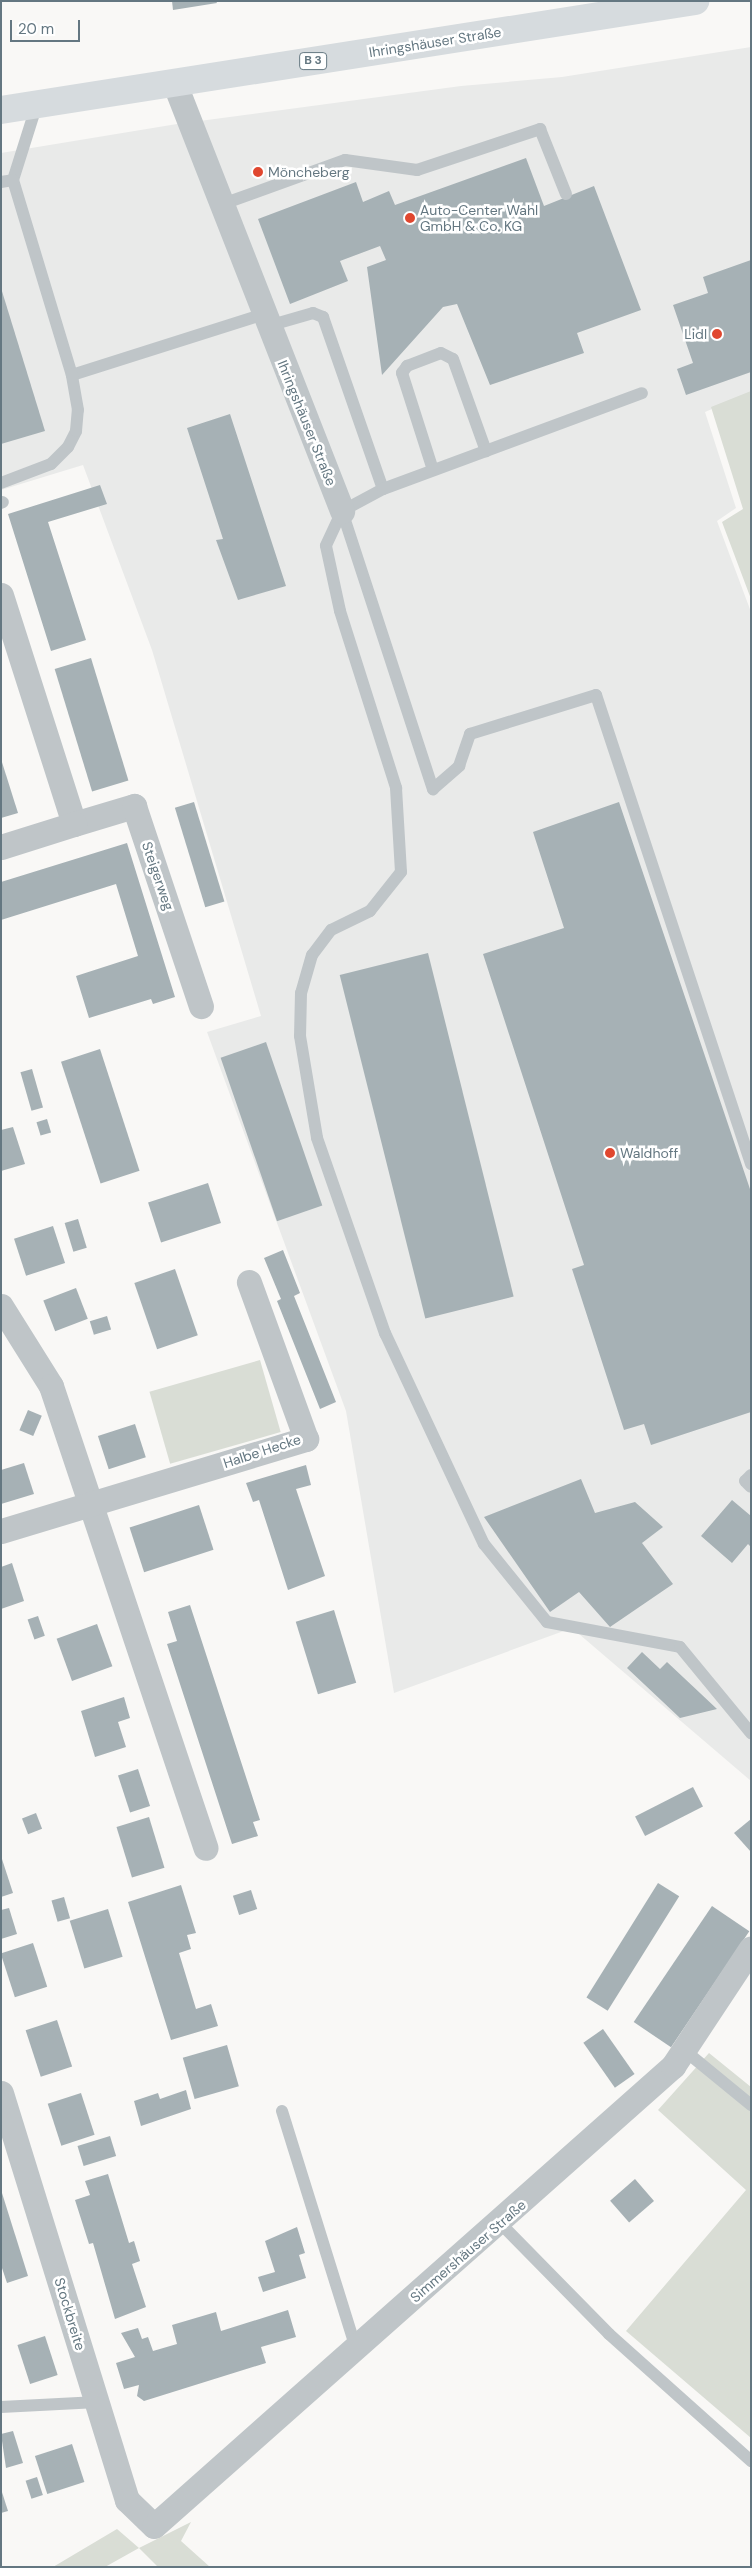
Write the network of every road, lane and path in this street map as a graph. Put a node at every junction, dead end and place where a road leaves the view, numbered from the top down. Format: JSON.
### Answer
{"nodes":[{"id":1,"x":695,"y":1,"type":"edge"},
{"id":2,"x":174,"y":82,"type":"junction"},
{"id":3,"x":37,"y":104,"type":"junction"},
{"id":4,"x":1,"y":110,"type":"edge"},
{"id":5,"x":7,"y":181,"type":"edge"},
{"id":6,"x":566,"y":194,"type":"dead end"},
{"id":7,"x":220,"y":205,"type":"junction"},
{"id":8,"x":266,"y":320,"type":"junction"},
{"id":9,"x":72,"y":376,"type":"junction"},
{"id":10,"x":642,"y":393,"type":"dead end"},
{"id":11,"x":486,"y":451,"type":"junction"},
{"id":12,"x":433,"y":470,"type":"junction"},
{"id":13,"x":1,"y":483,"type":"edge"},
{"id":14,"x":383,"y":489,"type":"junction"},
{"id":15,"x":342,"y":511,"type":"junction"},
{"id":16,"x":1,"y":595,"type":"edge"},
{"id":17,"x":74,"y":824,"type":"junction"},
{"id":18,"x":1,"y":847,"type":"edge"},
{"id":19,"x":201,"y":1006,"type":"dead end"},
{"id":20,"x":751,"y":1164,"type":"edge"},
{"id":21,"x":249,"y":1282,"type":"dead end"},
{"id":22,"x":1,"y":1306,"type":"edge"},
{"id":23,"x":751,"y":1476,"type":"edge"},
{"id":24,"x":751,"y":1487,"type":"edge"},
{"id":25,"x":89,"y":1504,"type":"junction"},
{"id":26,"x":1,"y":1531,"type":"edge"},
{"id":27,"x":751,"y":1733,"type":"edge"},
{"id":28,"x":206,"y":1848,"type":"dead end"},
{"id":29,"x":751,"y":1948,"type":"edge"},
{"id":30,"x":684,"y":2050,"type":"junction"},
{"id":31,"x":1,"y":2093,"type":"edge"},
{"id":32,"x":751,"y":2105,"type":"edge"},
{"id":33,"x":282,"y":2110,"type":"dead end"},
{"id":34,"x":500,"y":2223,"type":"junction"},
{"id":35,"x":356,"y":2349,"type":"junction"},
{"id":36,"x":98,"y":2402,"type":"junction"},
{"id":37,"x":1,"y":2406,"type":"edge"},
{"id":38,"x":751,"y":2461,"type":"edge"},
{"id":39,"x":154,"y":2526,"type":"joint"}],
"edges":[{"from":1,"to":2,"type":"main road","name":"Ihringshäuser Straße","number":"B 3"},
{"from":2,"to":3,"type":"main road","name":"Ihringshäuser Straße","number":"B 3"},
{"from":2,"to":7,"type":"street","name":"Ihringshäuser Straße"},
{"from":3,"to":4,"type":"main road","name":"Ihringshäuser Straße","number":"B 3"},
{"from":3,"to":5,"type":"lane"},
{"from":5,"to":9,"type":"lane"},
{"from":6,"to":7,"type":"lane"},
{"from":7,"to":8,"type":"street","name":"Ihringshäuser Straße"},
{"from":8,"to":9,"type":"lane"},
{"from":8,"to":14,"type":"lane"},
{"from":8,"to":15,"type":"street","name":"Ihringshäuser Straße"},
{"from":9,"to":13,"type":"lane"},
{"from":10,"to":11,"type":"lane"},
{"from":11,"to":12,"type":"lane"},
{"from":11,"to":12,"type":"lane"},
{"from":12,"to":14,"type":"lane"},
{"from":14,"to":15,"type":"lane"},
{"from":15,"to":20,"type":"lane"},
{"from":15,"to":27,"type":"lane"},
{"from":16,"to":17,"type":"street"},
{"from":17,"to":18,"type":"street","name":"Steigerweg"},
{"from":17,"to":19,"type":"street","name":"Steigerweg"},
{"from":21,"to":25,"type":"street","name":"Halbe Hecke"},
{"from":22,"to":25,"type":"street"},
{"from":23,"to":24,"type":"lane"},
{"from":25,"to":26,"type":"street","name":"Halbe Hecke"},
{"from":25,"to":28,"type":"street"},
{"from":29,"to":30,"type":"street","name":"Simmershäuser Straße"},
{"from":30,"to":32,"type":"lane"},
{"from":30,"to":34,"type":"street","name":"Simmershäuser Straße"},
{"from":31,"to":36,"type":"street","name":"Stockbreite"},
{"from":33,"to":35,"type":"lane"},
{"from":34,"to":35,"type":"street","name":"Simmershäuser Straße"},
{"from":34,"to":38,"type":"lane"},
{"from":35,"to":39,"type":"street","name":"Simmershäuser Straße"},
{"from":36,"to":37,"type":"lane"},
{"from":36,"to":39,"type":"street","name":"Stockbreite"}]}
